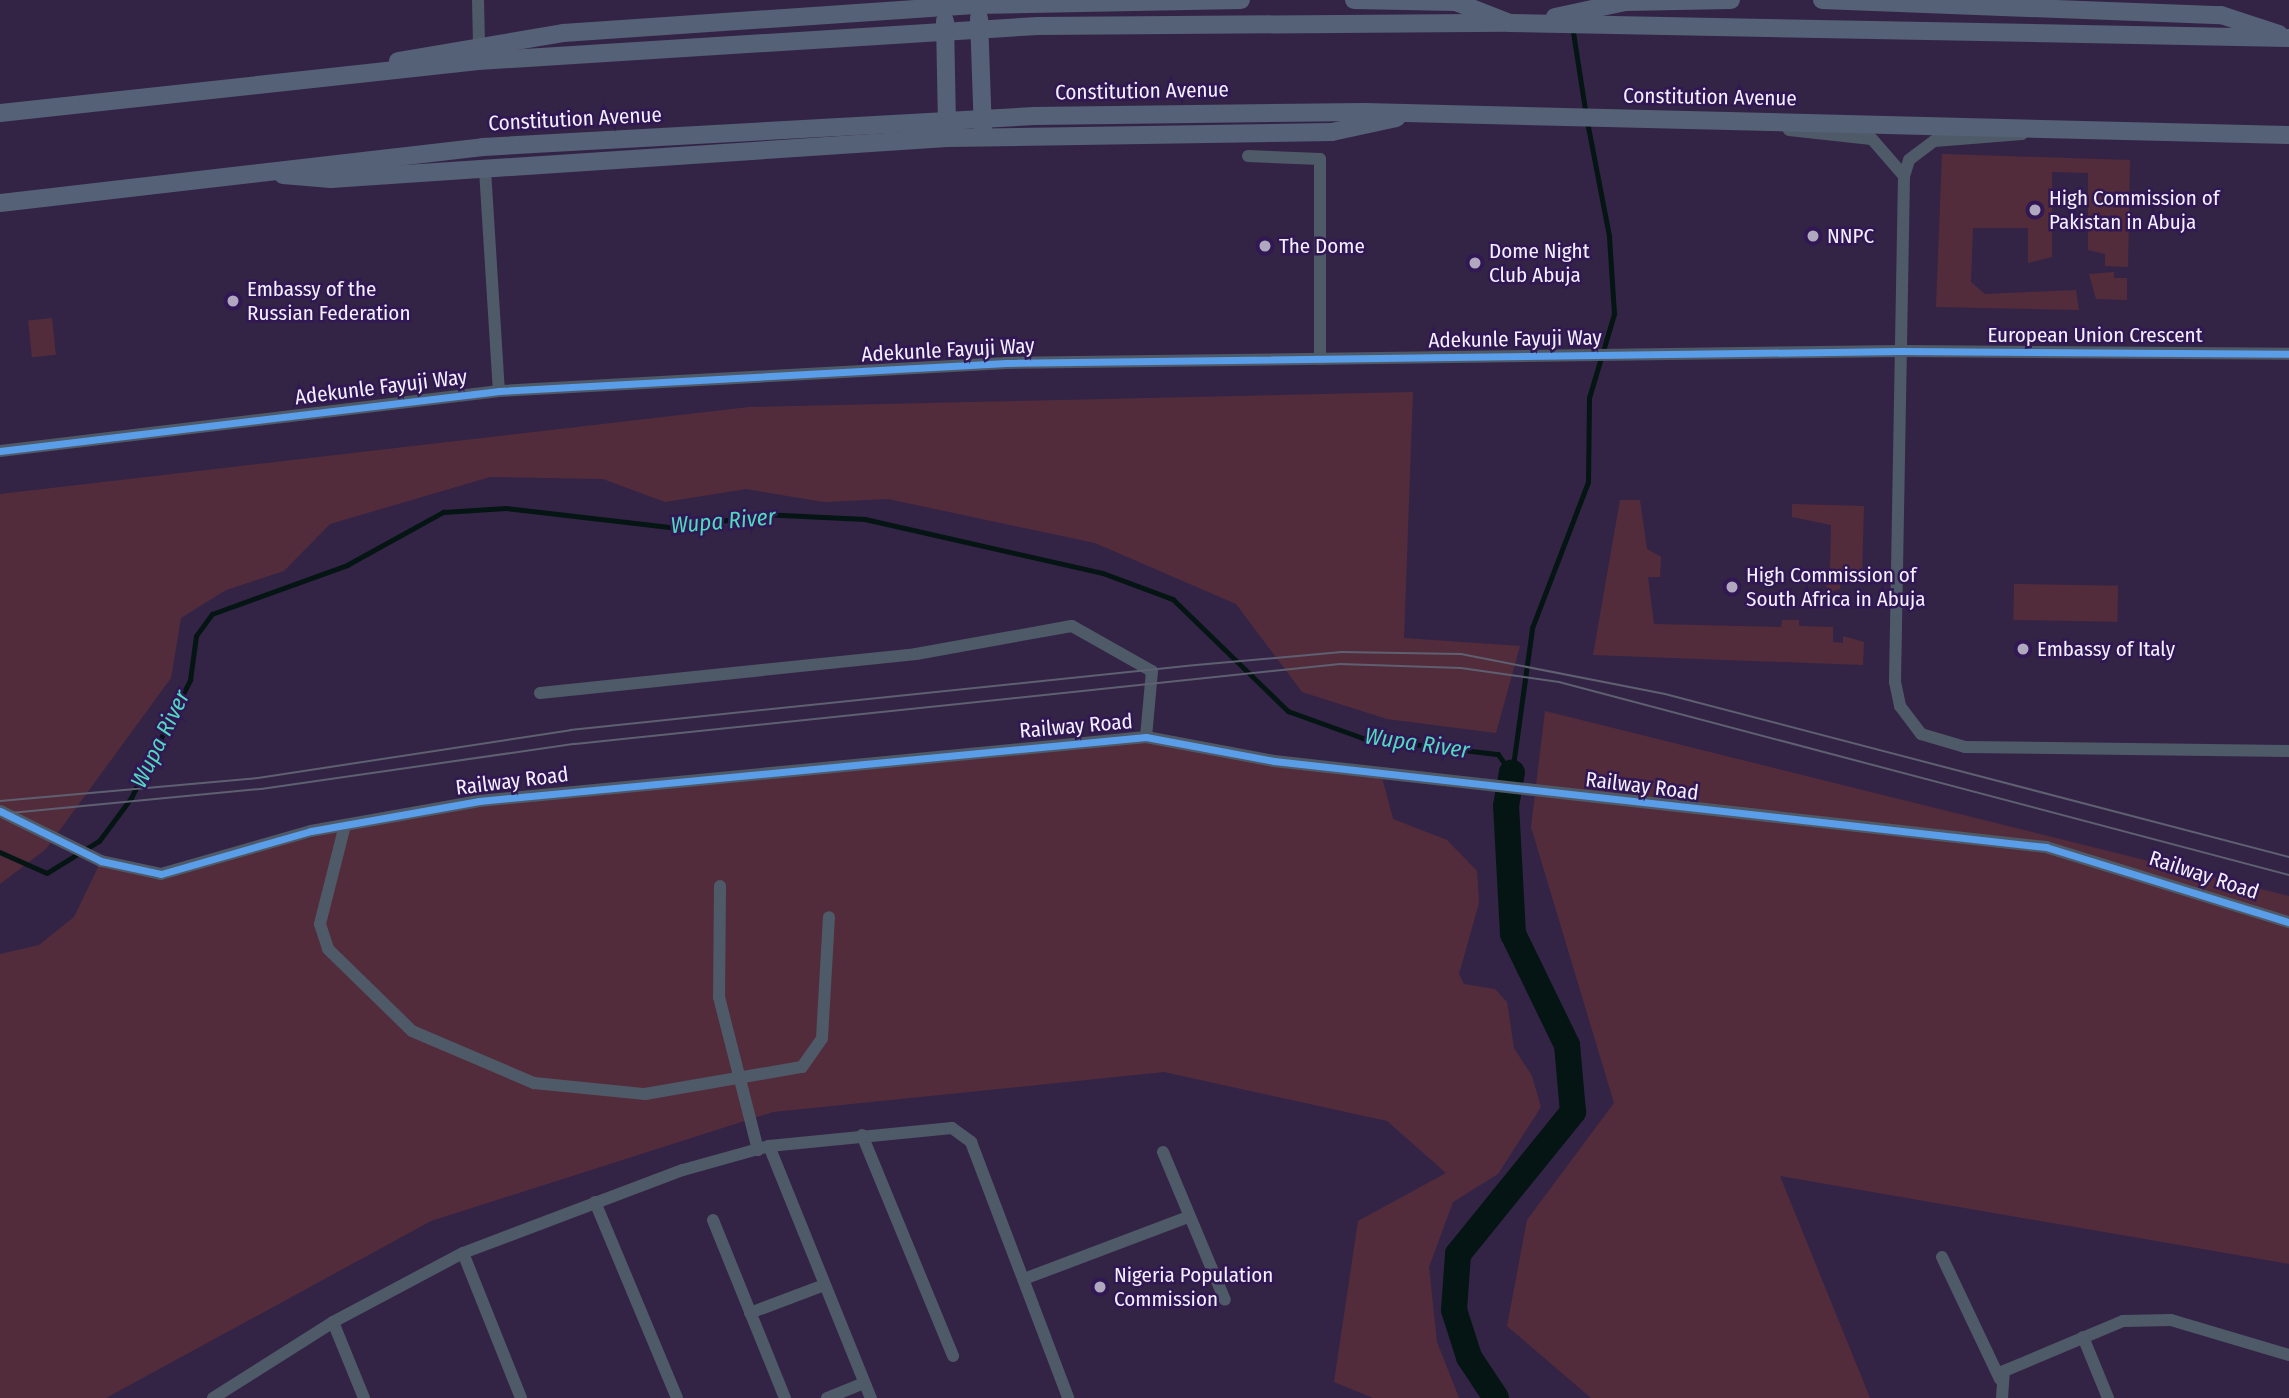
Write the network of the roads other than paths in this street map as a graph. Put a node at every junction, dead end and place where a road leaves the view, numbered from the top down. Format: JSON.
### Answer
{"nodes":[{"id":1,"x":478,"y":0,"type":"edge"},
{"id":2,"x":1241,"y":0,"type":"edge"},
{"id":3,"x":1354,"y":0,"type":"edge"},
{"id":4,"x":1694,"y":0,"type":"edge"},
{"id":5,"x":1731,"y":0,"type":"edge"},
{"id":6,"x":1822,"y":0,"type":"edge"},
{"id":7,"x":978,"y":5,"type":"junction"},
{"id":8,"x":944,"y":7,"type":"junction"},
{"id":9,"x":1510,"y":23,"type":"junction"},
{"id":10,"x":1531,"y":23,"type":"junction"},
{"id":11,"x":2289,"y":38,"type":"edge"},
{"id":12,"x":479,"y":43,"type":"junction"},
{"id":13,"x":303,"y":81,"type":"junction"},
{"id":14,"x":0,"y":113,"type":"edge"},
{"id":15,"x":1412,"y":113,"type":"junction"},
{"id":16,"x":1754,"y":121,"type":"junction"},
{"id":17,"x":2059,"y":129,"type":"junction"},
{"id":18,"x":2289,"y":135,"type":"edge"},
{"id":19,"x":983,"y":137,"type":"junction"},
{"id":20,"x":947,"y":138,"type":"junction"},
{"id":21,"x":1248,"y":156,"type":"dead end"},
{"id":22,"x":259,"y":170,"type":"junction"},
{"id":23,"x":485,"y":170,"type":"junction"},
{"id":24,"x":1904,"y":176,"type":"junction"},
{"id":25,"x":0,"y":203,"type":"edge"},
{"id":26,"x":1901,"y":351,"type":"junction"},
{"id":27,"x":2289,"y":354,"type":"edge"},
{"id":28,"x":1320,"y":359,"type":"junction"},
{"id":29,"x":499,"y":391,"type":"junction"},
{"id":30,"x":0,"y":451,"type":"edge"},
{"id":31,"x":540,"y":693,"type":"dead end"},
{"id":32,"x":1146,"y":737,"type":"junction"},
{"id":33,"x":2289,"y":751,"type":"edge"},
{"id":34,"x":0,"y":811,"type":"edge"},
{"id":35,"x":345,"y":825,"type":"junction"},
{"id":36,"x":720,"y":886,"type":"dead end"},
{"id":37,"x":829,"y":917,"type":"dead end"},
{"id":38,"x":2289,"y":922,"type":"edge"},
{"id":39,"x":739,"y":1080,"type":"junction"},
{"id":40,"x":862,"y":1135,"type":"junction"},
{"id":41,"x":763,"y":1148,"type":"junction"},
{"id":42,"x":1163,"y":1152,"type":"dead end"},
{"id":43,"x":595,"y":1202,"type":"junction"},
{"id":44,"x":1188,"y":1217,"type":"junction"},
{"id":45,"x":713,"y":1220,"type":"dead end"},
{"id":46,"x":463,"y":1253,"type":"junction"},
{"id":47,"x":1942,"y":1257,"type":"dead end"},
{"id":48,"x":1024,"y":1279,"type":"junction"},
{"id":49,"x":824,"y":1284,"type":"junction"},
{"id":50,"x":1225,"y":1300,"type":"dead end"},
{"id":51,"x":750,"y":1313,"type":"junction"},
{"id":52,"x":333,"y":1322,"type":"junction"},
{"id":53,"x":2083,"y":1338,"type":"junction"},
{"id":54,"x":2289,"y":1355,"type":"edge"},
{"id":55,"x":953,"y":1356,"type":"dead end"},
{"id":56,"x":2000,"y":1379,"type":"junction"},
{"id":57,"x":864,"y":1383,"type":"junction"},
{"id":58,"x":213,"y":1398,"type":"edge"},
{"id":59,"x":364,"y":1398,"type":"edge"},
{"id":60,"x":521,"y":1398,"type":"edge"},
{"id":61,"x":677,"y":1398,"type":"edge"},
{"id":62,"x":785,"y":1398,"type":"edge"},
{"id":63,"x":827,"y":1398,"type":"edge"},
{"id":64,"x":871,"y":1398,"type":"edge"},
{"id":65,"x":1068,"y":1398,"type":"edge"},
{"id":66,"x":2002,"y":1398,"type":"edge"},
{"id":67,"x":2108,"y":1398,"type":"edge"}],
"edges":[{"from":1,"to":12,"type":"street"},
{"from":2,"to":7,"type":"main road"},
{"from":3,"to":9,"type":"main road"},
{"from":4,"to":5,"type":"main road"},
{"from":4,"to":10,"type":"main road"},
{"from":6,"to":11,"type":"main road"},
{"from":7,"to":8,"type":"main road"},
{"from":7,"to":19,"type":"main road"},
{"from":8,"to":12,"type":"main road"},
{"from":8,"to":20,"type":"main road"},
{"from":9,"to":10,"type":"main road"},
{"from":9,"to":13,"type":"main road"},
{"from":10,"to":11,"type":"main road"},
{"from":12,"to":13,"type":"main road"},
{"from":13,"to":14,"type":"main road"},
{"from":15,"to":16,"type":"main road","name":"Constitution Avenue"},
{"from":15,"to":19,"type":"main road"},
{"from":15,"to":22,"type":"main road","name":"Constitution Avenue"},
{"from":16,"to":17,"type":"main road","name":"Constitution Avenue"},
{"from":16,"to":24,"type":"street"},
{"from":17,"to":18,"type":"main road","name":"Constitution Avenue"},
{"from":17,"to":24,"type":"street"},
{"from":19,"to":20,"type":"main road"},
{"from":20,"to":23,"type":"main road"},
{"from":21,"to":28,"type":"street"},
{"from":22,"to":23,"type":"main road"},
{"from":22,"to":25,"type":"main road","name":"Constitution Avenue"},
{"from":23,"to":29,"type":"street"},
{"from":24,"to":26,"type":"street"},
{"from":26,"to":27,"type":"street","name":"European Union Crescent"},
{"from":26,"to":28,"type":"street","name":"Adekunle Fayuji Way"},
{"from":26,"to":33,"type":"street"},
{"from":28,"to":29,"type":"street","name":"Adekunle Fayuji Way"},
{"from":29,"to":30,"type":"street","name":"Adekunle Fayuji Way"},
{"from":31,"to":32,"type":"street","name":"Railway Road"},
{"from":32,"to":35,"type":"street","name":"Railway Road"},
{"from":32,"to":38,"type":"street","name":"Railway Road"},
{"from":34,"to":35,"type":"street","name":"Railway Road"},
{"from":35,"to":39,"type":"street"},
{"from":36,"to":39,"type":"street"},
{"from":37,"to":39,"type":"street"},
{"from":39,"to":41,"type":"street"},
{"from":40,"to":41,"type":"street"},
{"from":40,"to":48,"type":"street"},
{"from":40,"to":55,"type":"street"},
{"from":41,"to":43,"type":"street"},
{"from":41,"to":49,"type":"street"},
{"from":42,"to":44,"type":"street"},
{"from":43,"to":46,"type":"street"},
{"from":43,"to":61,"type":"street"},
{"from":44,"to":48,"type":"street"},
{"from":44,"to":50,"type":"street"},
{"from":45,"to":51,"type":"street"},
{"from":46,"to":52,"type":"street"},
{"from":46,"to":60,"type":"street"},
{"from":47,"to":56,"type":"street"},
{"from":48,"to":65,"type":"street"},
{"from":49,"to":51,"type":"street"},
{"from":49,"to":57,"type":"street"},
{"from":51,"to":62,"type":"street"},
{"from":52,"to":58,"type":"street"},
{"from":52,"to":59,"type":"street"},
{"from":53,"to":54,"type":"street"},
{"from":53,"to":56,"type":"street"},
{"from":53,"to":67,"type":"street"},
{"from":56,"to":66,"type":"street"},
{"from":57,"to":63,"type":"street"},
{"from":57,"to":64,"type":"street"}]}
